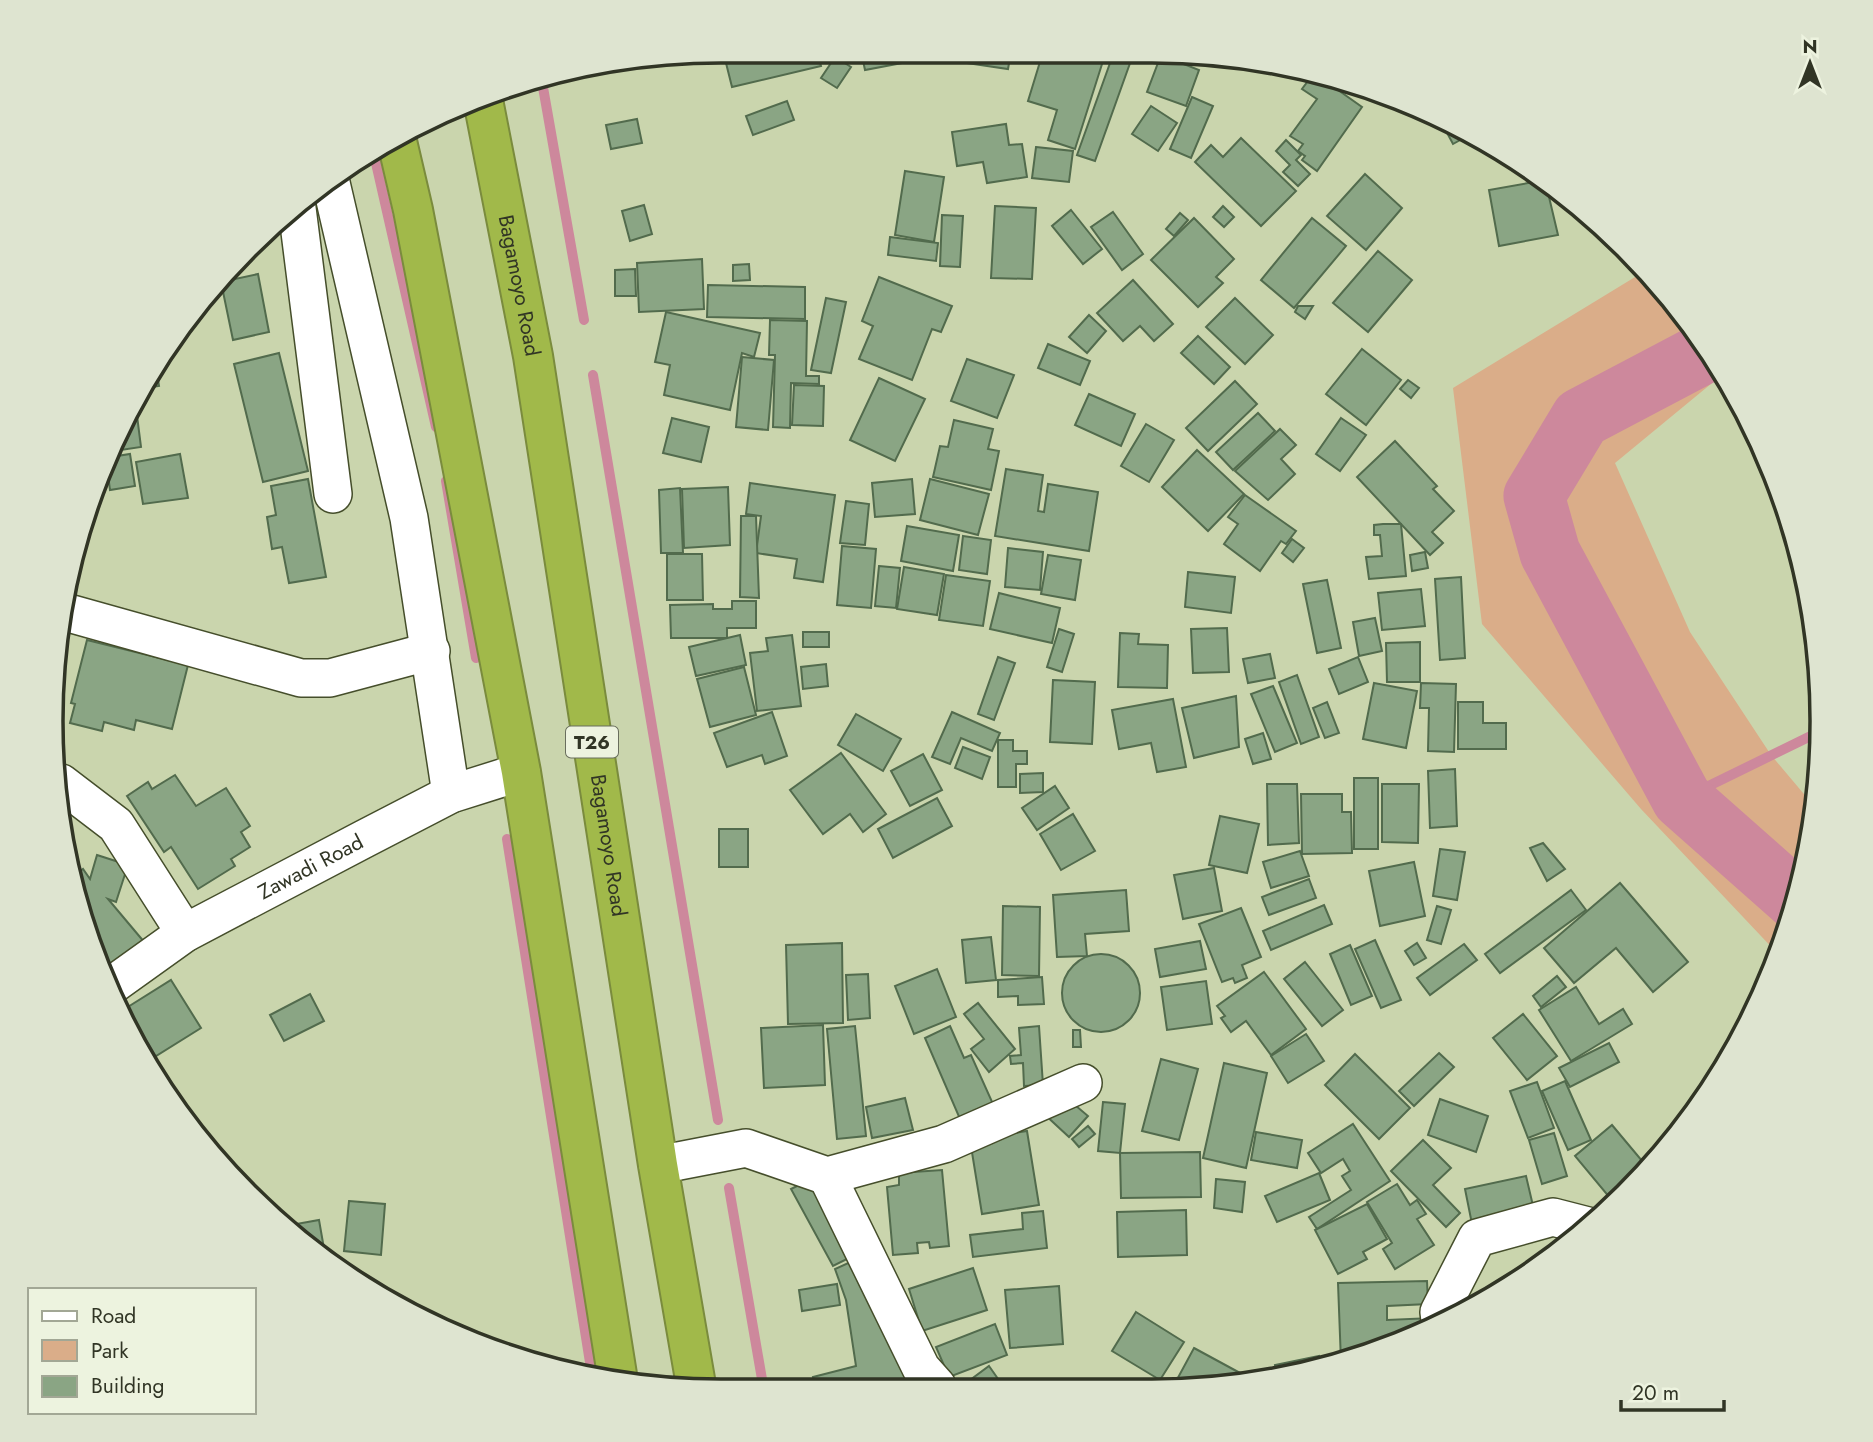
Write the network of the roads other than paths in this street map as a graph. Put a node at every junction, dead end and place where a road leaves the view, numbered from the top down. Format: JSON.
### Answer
{"nodes":[{"id":1,"x":484,"y":107,"type":"edge"},
{"id":2,"x":399,"y":148,"type":"edge"},
{"id":3,"x":333,"y":190,"type":"edge"},
{"id":4,"x":299,"y":216,"type":"edge"},
{"id":5,"x":333,"y":494,"type":"dead end"},
{"id":6,"x":72,"y":614,"type":"edge"},
{"id":7,"x":431,"y":652,"type":"junction"},
{"id":8,"x":521,"y":772,"type":"junction"},
{"id":9,"x":67,"y":787,"type":"edge"},
{"id":10,"x":451,"y":794,"type":"junction"},
{"id":11,"x":185,"y":933,"type":"junction"},
{"id":12,"x":117,"y":982,"type":"edge"},
{"id":13,"x":1083,"y":1083,"type":"dead end"},
{"id":14,"x":658,"y":1165,"type":"junction"},
{"id":15,"x":827,"y":1176,"type":"junction"},
{"id":16,"x":1577,"y":1223,"type":"edge"},
{"id":17,"x":1439,"y":1313,"type":"edge"},
{"id":18,"x":616,"y":1370,"type":"edge"},
{"id":19,"x":695,"y":1378,"type":"edge"},
{"id":20,"x":931,"y":1379,"type":"edge"}],
"edges":[{"from":1,"to":14,"type":"highway","name":"Bagamoyo Road","number":"T26"},
{"from":2,"to":8,"type":"highway"},
{"from":3,"to":7,"type":"street"},
{"from":4,"to":5,"type":"street"},
{"from":6,"to":7,"type":"street"},
{"from":7,"to":10,"type":"street"},
{"from":8,"to":10,"type":"street","name":"Zawadi Road"},
{"from":8,"to":18,"type":"highway"},
{"from":9,"to":11,"type":"street"},
{"from":10,"to":11,"type":"street","name":"Zawadi Road"},
{"from":11,"to":12,"type":"street","name":"Zawadi Road"},
{"from":13,"to":15,"type":"street"},
{"from":14,"to":15,"type":"street"},
{"from":14,"to":19,"type":"highway","name":"Bagamoyo Road","number":"T26"},
{"from":15,"to":20,"type":"street"},
{"from":16,"to":17,"type":"street"}]}
